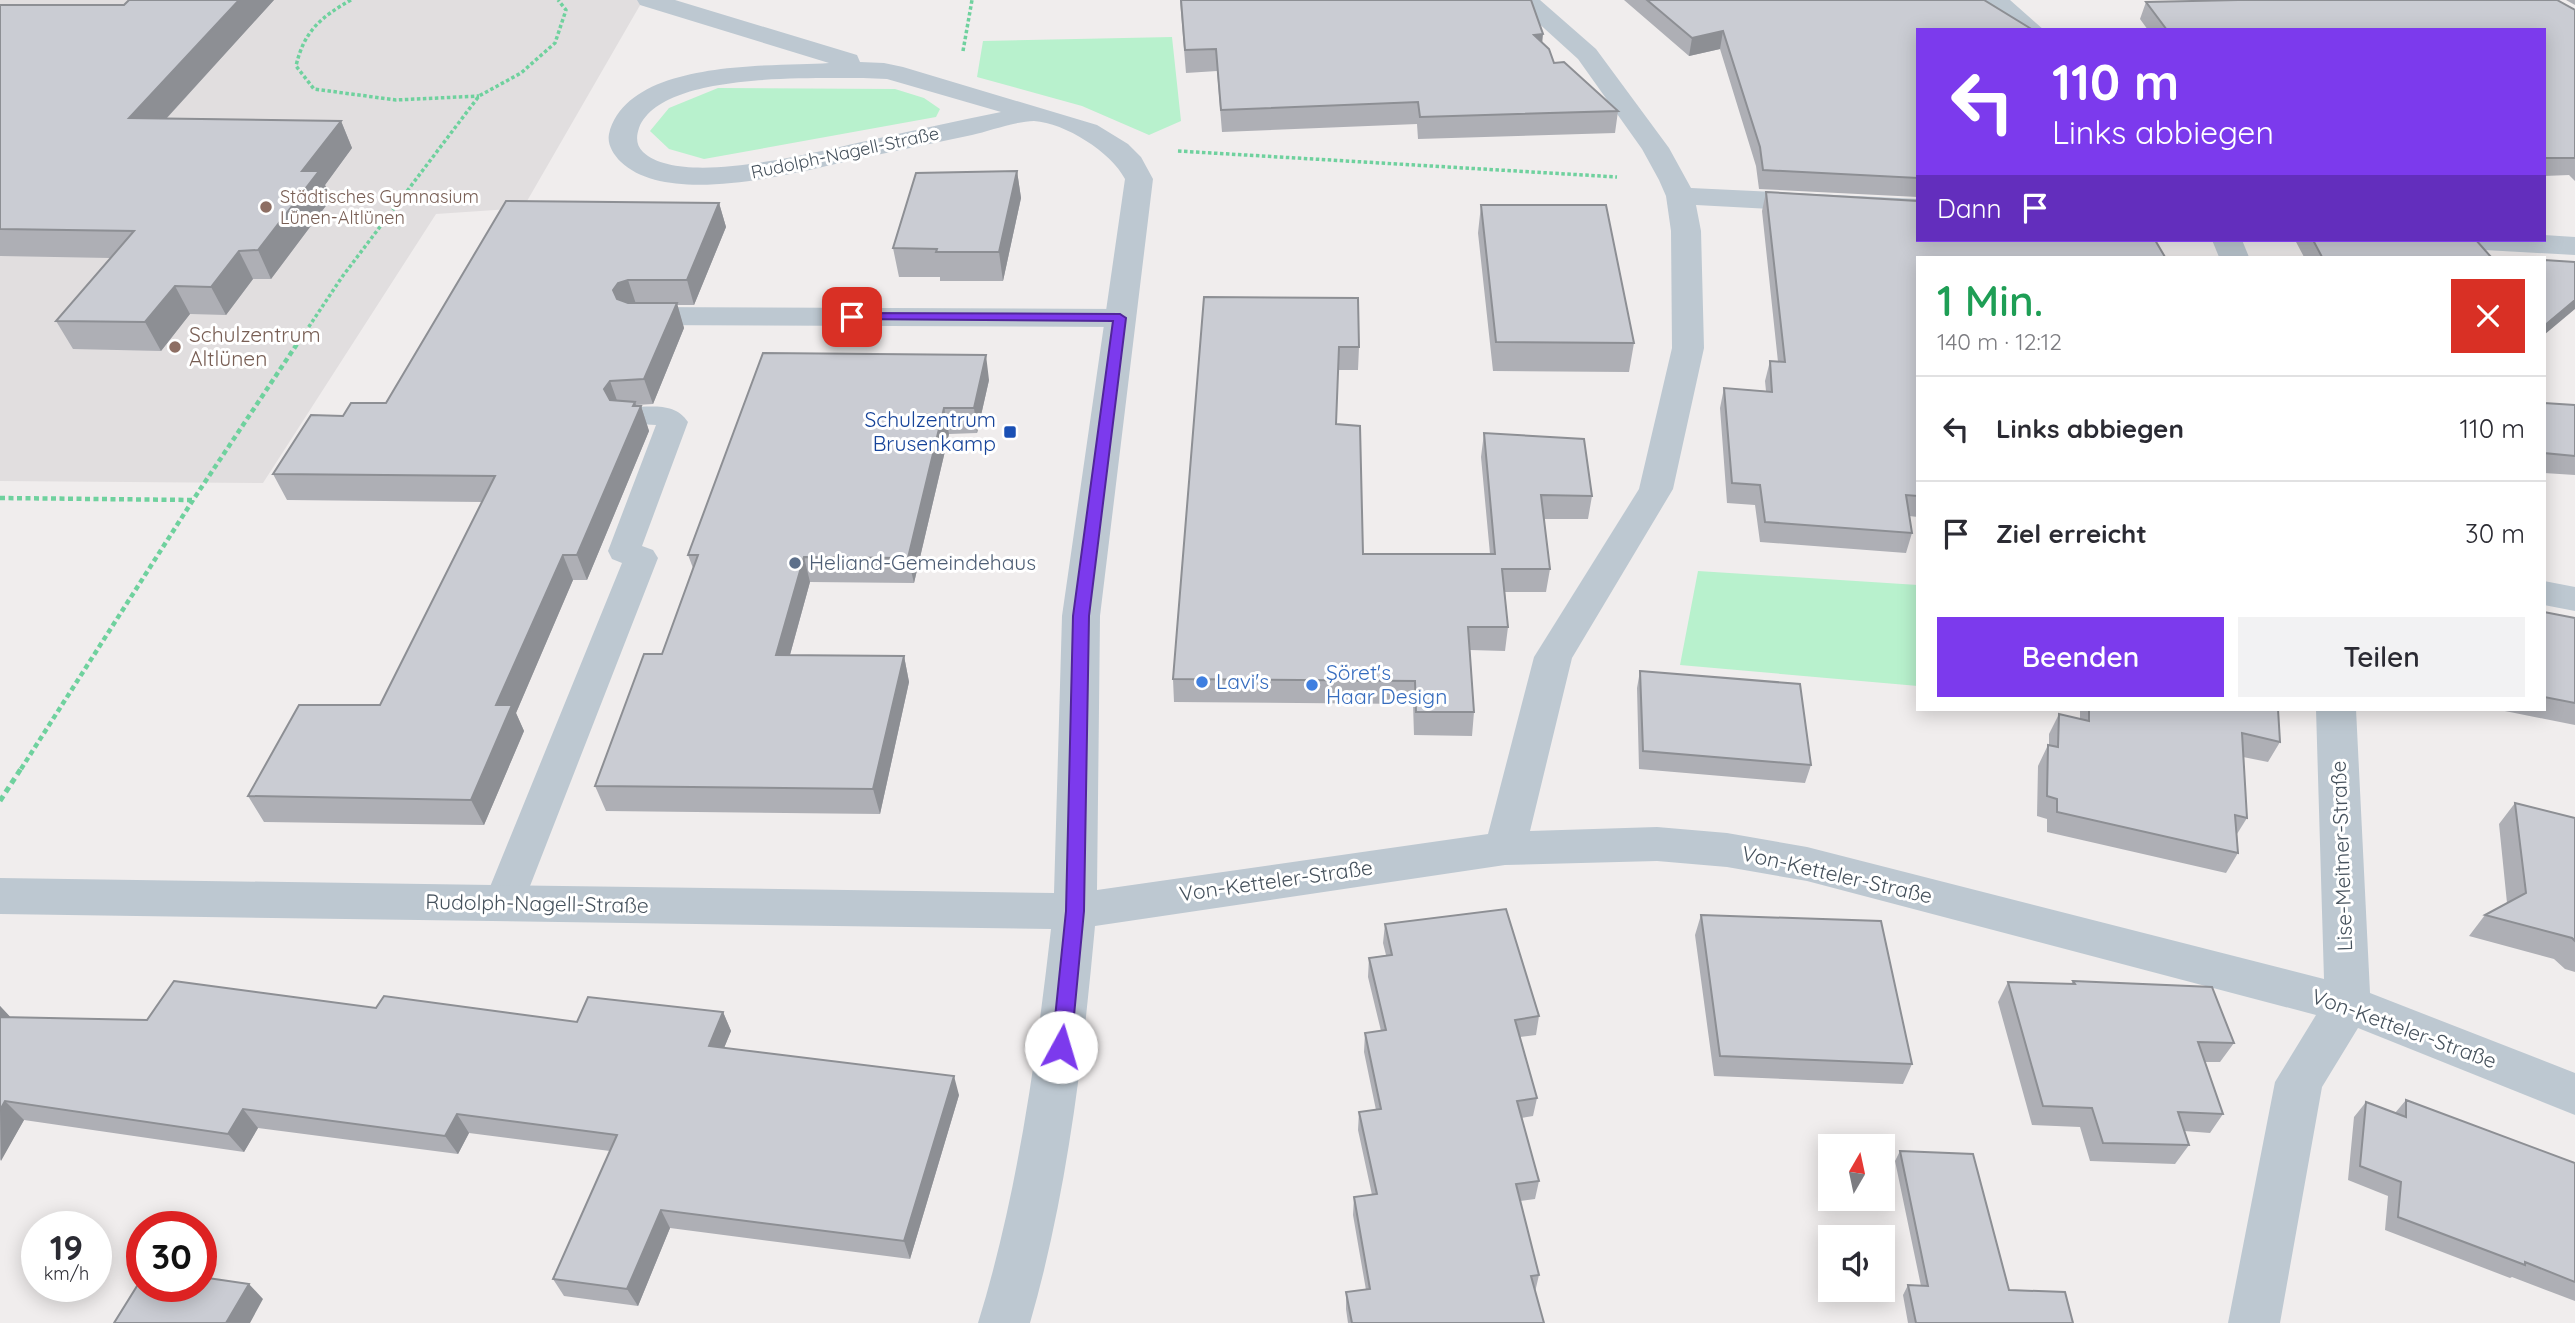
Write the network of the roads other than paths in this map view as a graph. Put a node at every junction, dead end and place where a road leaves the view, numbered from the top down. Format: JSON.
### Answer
{"nodes":[{"id":1,"x":649,"y":0,"type":"edge"},
{"id":2,"x":1525,"y":0,"type":"edge"},
{"id":3,"x":1994,"y":0,"type":"edge"},
{"id":4,"x":2029,"y":28,"type":"edge"},
{"id":5,"x":880,"y":70,"type":"junction"},
{"id":6,"x":1034,"y":113,"type":"junction"},
{"id":7,"x":1677,"y":188,"type":"junction"},
{"id":8,"x":1916,"y":208,"type":"edge"},
{"id":9,"x":2503,"y":242,"type":"edge"},
{"id":10,"x":2575,"y":246,"type":"edge"},
{"id":11,"x":637,"y":316,"type":"edge"},
{"id":12,"x":1120,"y":318,"type":"junction"},
{"id":13,"x":630,"y":415,"type":"edge"},
{"id":14,"x":2546,"y":593,"type":"edge"},
{"id":15,"x":2575,"y":599,"type":"edge"},
{"id":16,"x":2336,"y":711,"type":"edge"},
{"id":17,"x":1505,"y":848,"type":"junction"},
{"id":18,"x":0,"y":896,"type":"edge"},
{"id":19,"x":503,"y":904,"type":"junction"},
{"id":20,"x":1075,"y":911,"type":"junction"},
{"id":21,"x":2348,"y":1004,"type":"junction"},
{"id":22,"x":2575,"y":1094,"type":"edge"},
{"id":23,"x":1004,"y":1323,"type":"edge"},
{"id":24,"x":2254,"y":1323,"type":"edge"}],
"edges":[{"from":1,"to":5,"type":"street","name":"Rudolph-Nagell-Straße"},
{"from":2,"to":7,"type":"street"},
{"from":3,"to":4,"type":"street"},
{"from":5,"to":6,"type":"street","name":"Rudolph-Nagell-Straße"},
{"from":5,"to":6,"type":"street","name":"Rudolph-Nagell-Straße"},
{"from":6,"to":12,"type":"street","name":"Rudolph-Nagell-Straße"},
{"from":7,"to":8,"type":"street"},
{"from":7,"to":17,"type":"street"},
{"from":9,"to":10,"type":"street"},
{"from":11,"to":12,"type":"lane"},
{"from":12,"to":20,"type":"street","name":"Rudolph-Nagell-Straße"},
{"from":13,"to":19,"type":"lane"},
{"from":14,"to":15,"type":"lane"},
{"from":16,"to":21,"type":"street","name":"Lise-Meitner-Straße"},
{"from":17,"to":20,"type":"street","name":"Von-Ketteler-Straße"},
{"from":17,"to":21,"type":"street","name":"Von-Ketteler-Straße"},
{"from":18,"to":19,"type":"street","name":"Rudolph-Nagell-Straße"},
{"from":19,"to":20,"type":"street","name":"Rudolph-Nagell-Straße"},
{"from":20,"to":23,"type":"street","name":"Rudolph-Nagell-Straße"},
{"from":21,"to":22,"type":"street","name":"Von-Ketteler-Straße"},
{"from":21,"to":24,"type":"street"}]}
